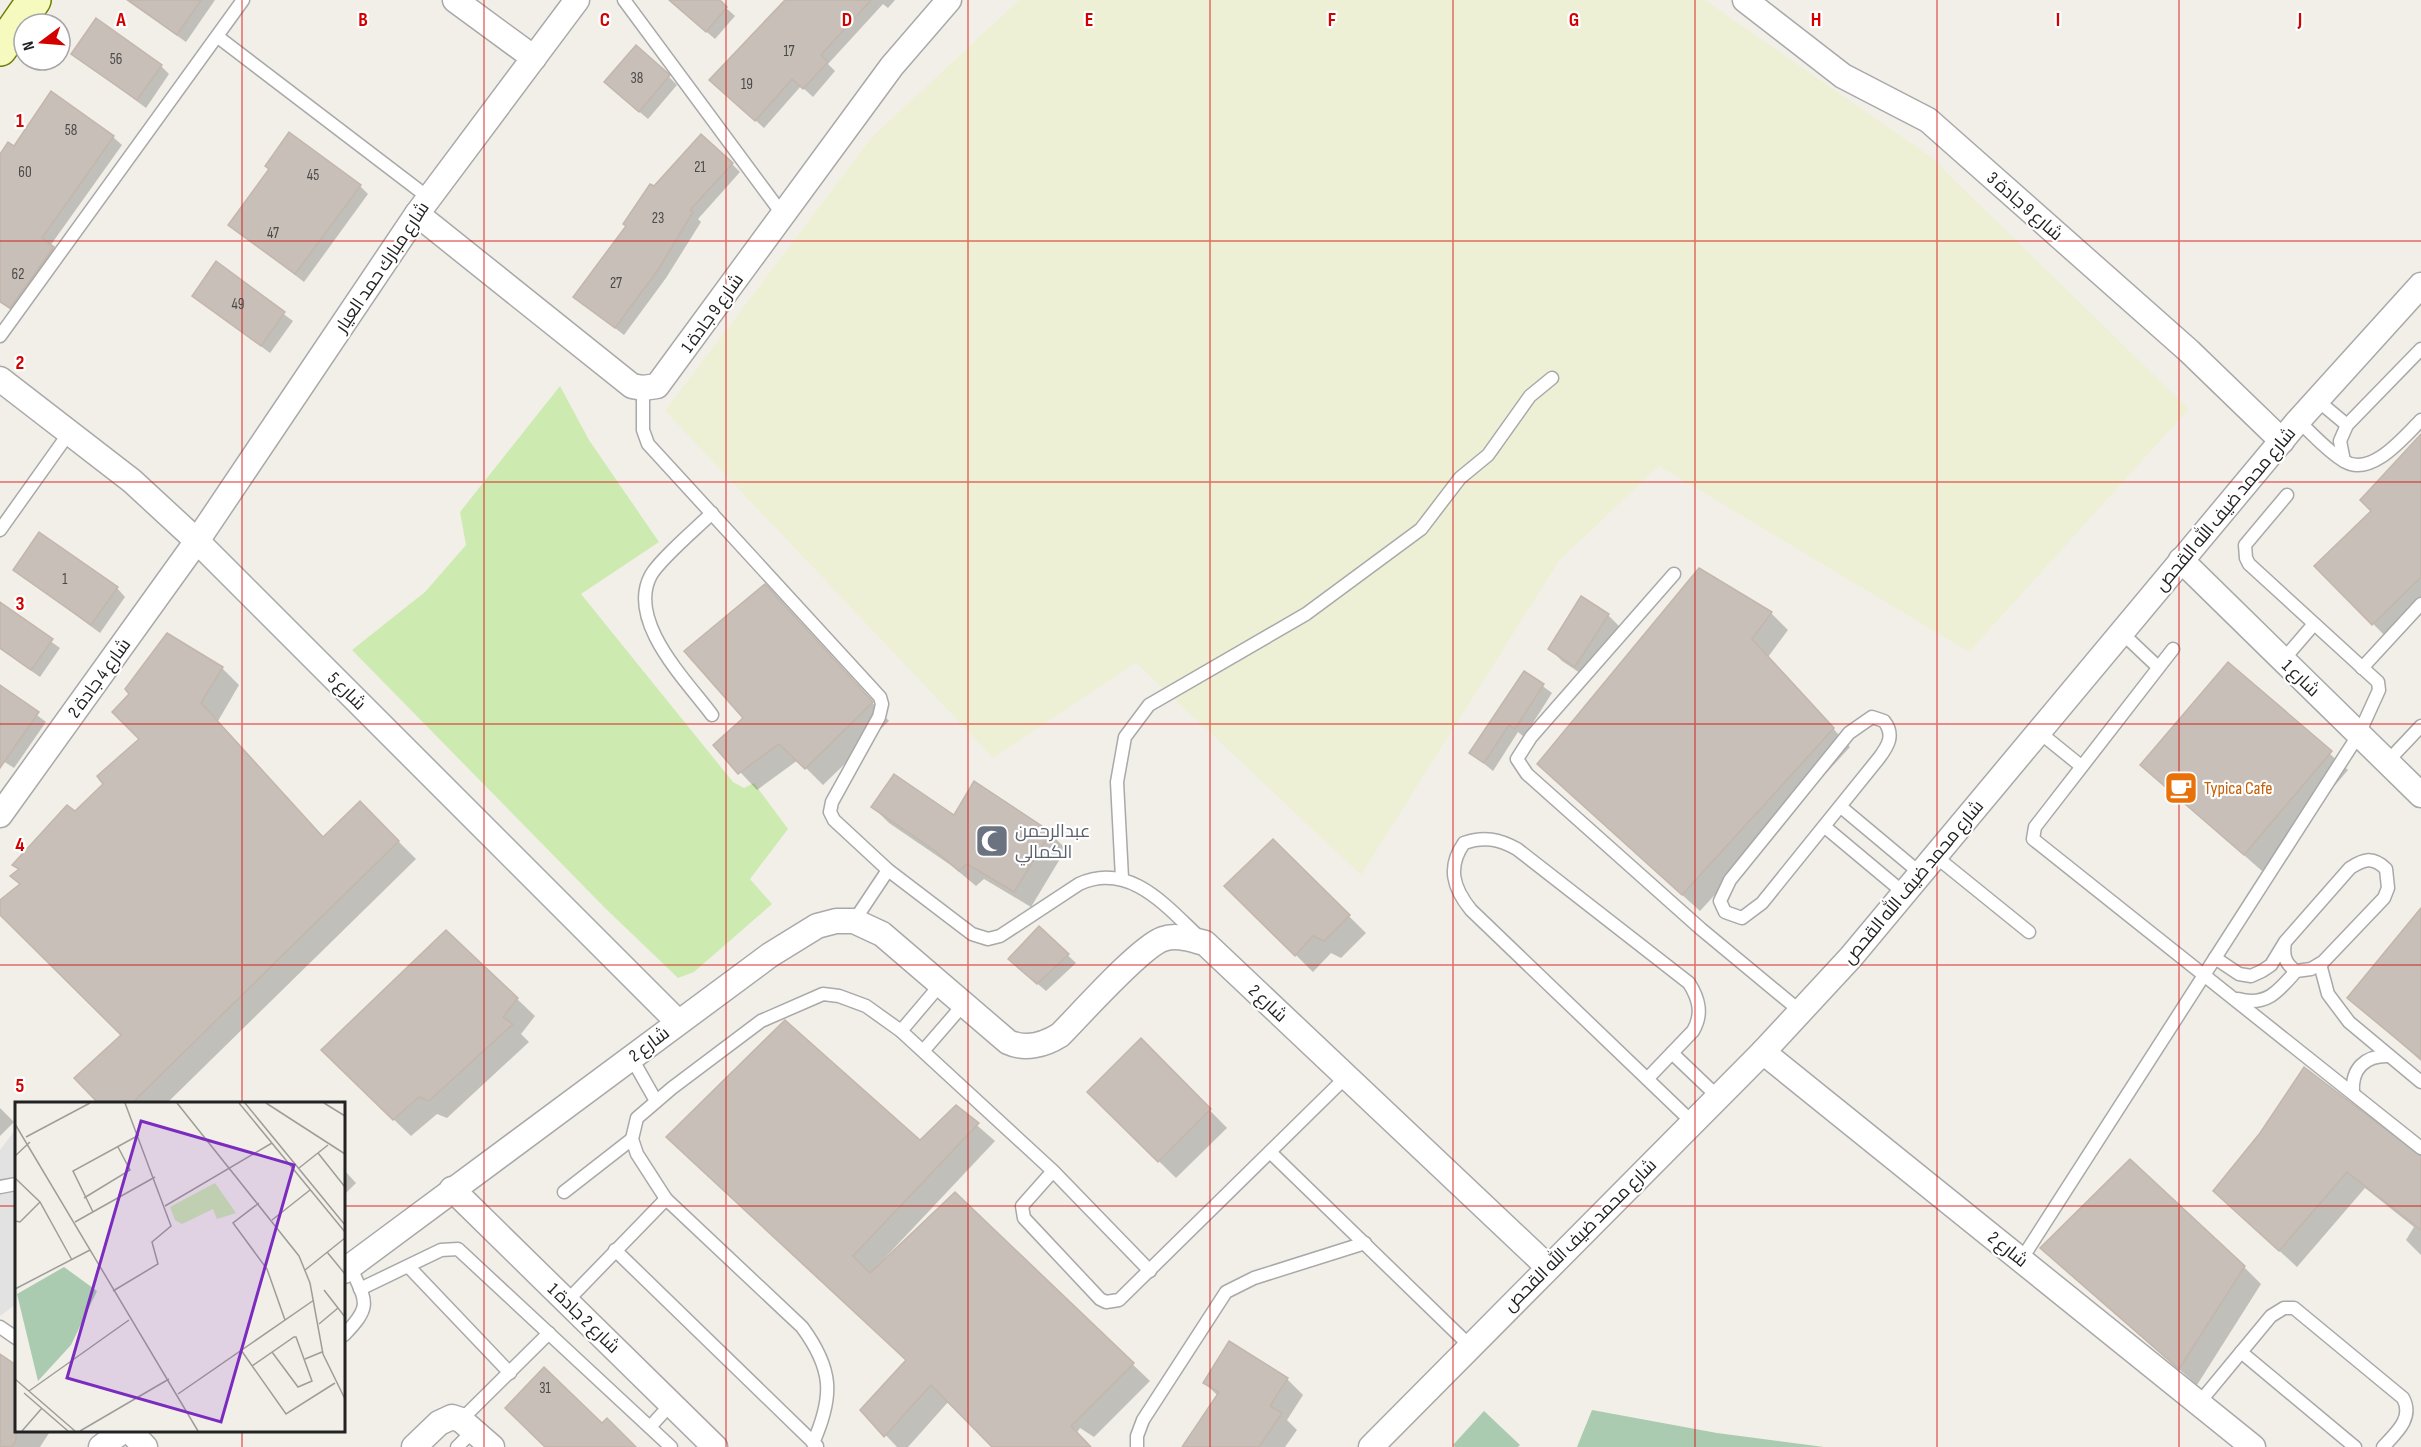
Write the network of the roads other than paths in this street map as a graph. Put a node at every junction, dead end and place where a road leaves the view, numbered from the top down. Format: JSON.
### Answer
{"nodes":[{"id":1,"x":34,"y":0,"type":"edge"},
{"id":2,"x":243,"y":0,"type":"edge"},
{"id":3,"x":455,"y":0,"type":"edge"},
{"id":4,"x":577,"y":0,"type":"edge"},
{"id":5,"x":624,"y":0,"type":"edge"},
{"id":6,"x":949,"y":0,"type":"edge"},
{"id":7,"x":1745,"y":0,"type":"edge"},
{"id":8,"x":218,"y":37,"type":"junction"},
{"id":9,"x":0,"y":49,"type":"edge"},
{"id":10,"x":534,"y":58,"type":"junction"},
{"id":11,"x":423,"y":206,"type":"junction"},
{"id":12,"x":783,"y":215,"type":"junction"},
{"id":13,"x":2421,"y":285,"type":"edge"},
{"id":14,"x":0,"y":336,"type":"edge"},
{"id":15,"x":2421,"y":349,"type":"edge"},
{"id":16,"x":1552,"y":378,"type":"dead end"},
{"id":17,"x":0,"y":379,"type":"edge"},
{"id":18,"x":643,"y":388,"type":"junction"},
{"id":19,"x":2317,"y":400,"type":"junction"},
{"id":20,"x":2421,"y":420,"type":"edge"},
{"id":21,"x":2298,"y":421,"type":"junction"},
{"id":22,"x":2347,"y":425,"type":"junction"},
{"id":23,"x":69,"y":432,"type":"junction"},
{"id":24,"x":2282,"y":441,"type":"junction"},
{"id":25,"x":2344,"y":461,"type":"junction"},
{"id":26,"x":2287,"y":495,"type":"dead end"},
{"id":27,"x":712,"y":513,"type":"junction"},
{"id":28,"x":0,"y":530,"type":"edge"},
{"id":29,"x":197,"y":541,"type":"junction"},
{"id":30,"x":2181,"y":560,"type":"junction"},
{"id":31,"x":1674,"y":574,"type":"dead end"},
{"id":32,"x":2421,"y":604,"type":"edge"},
{"id":33,"x":2314,"y":624,"type":"junction"},
{"id":34,"x":2122,"y":633,"type":"junction"},
{"id":35,"x":2173,"y":649,"type":"dead end"},
{"id":36,"x":2283,"y":660,"type":"junction"},
{"id":37,"x":2158,"y":667,"type":"junction"},
{"id":38,"x":2362,"y":668,"type":"junction"},
{"id":39,"x":712,"y":715,"type":"dead end"},
{"id":40,"x":2421,"y":726,"type":"edge"},
{"id":41,"x":2039,"y":732,"type":"junction"},
{"id":42,"x":2359,"y":734,"type":"junction"},
{"id":43,"x":2387,"y":762,"type":"junction"},
{"id":44,"x":2081,"y":766,"type":"junction"},
{"id":45,"x":2421,"y":795,"type":"edge"},
{"id":46,"x":1841,"y":807,"type":"junction"},
{"id":47,"x":0,"y":815,"type":"edge"},
{"id":48,"x":1825,"y":827,"type":"junction"},
{"id":49,"x":1928,"y":864,"type":"junction"},
{"id":50,"x":888,"y":870,"type":"junction"},
{"id":51,"x":1122,"y":878,"type":"junction"},
{"id":52,"x":1904,"y":893,"type":"junction"},
{"id":53,"x":854,"y":921,"type":"junction"},
{"id":54,"x":2030,"y":932,"type":"dead end"},
{"id":55,"x":2285,"y":942,"type":"junction"},
{"id":56,"x":1205,"y":943,"type":"junction"},
{"id":57,"x":2216,"y":958,"type":"junction"},
{"id":58,"x":2320,"y":964,"type":"junction"},
{"id":59,"x":2295,"y":970,"type":"junction"},
{"id":60,"x":2204,"y":976,"type":"junction"},
{"id":61,"x":940,"y":985,"type":"junction"},
{"id":62,"x":2233,"y":998,"type":"junction"},
{"id":63,"x":963,"y":1005,"type":"junction"},
{"id":64,"x":1800,"y":1011,"type":"junction"},
{"id":65,"x":678,"y":1022,"type":"junction"},
{"id":66,"x":901,"y":1030,"type":"junction"},
{"id":67,"x":924,"y":1050,"type":"junction"},
{"id":68,"x":1763,"y":1052,"type":"junction"},
{"id":69,"x":1672,"y":1053,"type":"junction"},
{"id":70,"x":2389,"y":1056,"type":"junction"},
{"id":71,"x":631,"y":1057,"type":"junction"},
{"id":72,"x":1346,"y":1077,"type":"junction"},
{"id":73,"x":1647,"y":1079,"type":"junction"},
{"id":74,"x":2421,"y":1082,"type":"edge"},
{"id":75,"x":2353,"y":1094,"type":"junction"},
{"id":76,"x":1717,"y":1096,"type":"junction"},
{"id":77,"x":656,"y":1101,"type":"junction"},
{"id":78,"x":1692,"y":1122,"type":"junction"},
{"id":79,"x":632,"y":1139,"type":"junction"},
{"id":80,"x":2421,"y":1148,"type":"edge"},
{"id":81,"x":1270,"y":1152,"type":"junction"},
{"id":82,"x":1053,"y":1171,"type":"junction"},
{"id":83,"x":15,"y":1184,"type":"edge"},
{"id":84,"x":0,"y":1187,"type":"edge"},
{"id":85,"x":452,"y":1189,"type":"junction"},
{"id":86,"x":564,"y":1192,"type":"dead end"},
{"id":87,"x":666,"y":1199,"type":"junction"},
{"id":88,"x":1365,"y":1244,"type":"junction"},
{"id":89,"x":615,"y":1250,"type":"junction"},
{"id":90,"x":2021,"y":1260,"type":"junction"},
{"id":91,"x":409,"y":1267,"type":"junction"},
{"id":92,"x":1548,"y":1267,"type":"junction"},
{"id":93,"x":347,"y":1269,"type":"edge"},
{"id":94,"x":1150,"y":1272,"type":"junction"},
{"id":95,"x":360,"y":1288,"type":"junction"},
{"id":96,"x":567,"y":1301,"type":"junction"},
{"id":97,"x":549,"y":1333,"type":"junction"},
{"id":98,"x":345,"y":1334,"type":"edge"},
{"id":99,"x":1470,"y":1346,"type":"junction"},
{"id":100,"x":2241,"y":1352,"type":"junction"},
{"id":101,"x":510,"y":1373,"type":"junction"},
{"id":102,"x":2199,"y":1403,"type":"junction"},
{"id":103,"x":671,"y":1404,"type":"junction"},
{"id":104,"x":467,"y":1425,"type":"junction"},
{"id":105,"x":650,"y":1427,"type":"junction"},
{"id":106,"x":123,"y":1432,"type":"edge"},
{"id":107,"x":130,"y":1432,"type":"edge"},
{"id":108,"x":815,"y":1445,"type":"edge"},
{"id":109,"x":101,"y":1447,"type":"edge"},
{"id":110,"x":146,"y":1447,"type":"edge"},
{"id":111,"x":414,"y":1447,"type":"edge"},
{"id":112,"x":457,"y":1447,"type":"edge"},
{"id":113,"x":492,"y":1447,"type":"edge"},
{"id":114,"x":671,"y":1447,"type":"edge"},
{"id":115,"x":715,"y":1447,"type":"edge"},
{"id":116,"x":1137,"y":1447,"type":"edge"},
{"id":117,"x":1371,"y":1447,"type":"edge"},
{"id":118,"x":2253,"y":1447,"type":"edge"},
{"id":119,"x":2355,"y":1447,"type":"edge"},
{"id":120,"x":2383,"y":1447,"type":"edge"}],
"edges":[{"from":1,"to":9,"type":"street"},
{"from":2,"to":8,"type":"lane"},
{"from":3,"to":10,"type":"street"},
{"from":4,"to":10,"type":"street","name":"شارع مبارك حمد العيار"},
{"from":5,"to":12,"type":"lane"},
{"from":6,"to":12,"type":"street","name":"شارع 9 جادة 1"},
{"from":7,"to":24,"type":"street","name":"شارع 9 جادة 3"},
{"from":8,"to":11,"type":"lane"},
{"from":8,"to":14,"type":"lane"},
{"from":10,"to":11,"type":"street","name":"شارع مبارك حمد العيار"},
{"from":11,"to":18,"type":"street"},
{"from":11,"to":29,"type":"street","name":"شارع مبارك حمد العيار"},
{"from":12,"to":18,"type":"street","name":"شارع 9 جادة 1"},
{"from":13,"to":19,"type":"street","name":"شارع محمد ضيف الله القحص"},
{"from":15,"to":22,"type":"lane"},
{"from":16,"to":51,"type":"lane"},
{"from":17,"to":23,"type":"street","name":"شارع 5"},
{"from":18,"to":27,"type":"lane"},
{"from":19,"to":21,"type":"street","name":"شارع محمد ضيف الله القحص"},
{"from":19,"to":22,"type":"lane"},
{"from":20,"to":25,"type":"lane"},
{"from":21,"to":24,"type":"street","name":"شارع محمد ضيف الله القحص"},
{"from":21,"to":25,"type":"lane"},
{"from":22,"to":25,"type":"lane"},
{"from":23,"to":28,"type":"lane"},
{"from":23,"to":29,"type":"street","name":"شارع 5"},
{"from":24,"to":30,"type":"street","name":"شارع محمد ضيف الله القحص"},
{"from":26,"to":33,"type":"lane"},
{"from":27,"to":39,"type":"lane"},
{"from":27,"to":50,"type":"lane"},
{"from":29,"to":47,"type":"street","name":"شارع 4 جادة 2"},
{"from":29,"to":65,"type":"street","name":"شارع 5"},
{"from":30,"to":34,"type":"street","name":"شارع محمد ضيف الله القحص"},
{"from":30,"to":36,"type":"street","name":"شارع 1"},
{"from":31,"to":64,"type":"lane"},
{"from":32,"to":38,"type":"lane"},
{"from":33,"to":36,"type":"lane"},
{"from":33,"to":38,"type":"lane"},
{"from":34,"to":37,"type":"lane"},
{"from":34,"to":41,"type":"street","name":"شارع محمد ضيف الله القحص"},
{"from":35,"to":37,"type":"lane"},
{"from":36,"to":42,"type":"street","name":"شارع 1"},
{"from":37,"to":44,"type":"lane"},
{"from":38,"to":42,"type":"lane"},
{"from":40,"to":43,"type":"lane"},
{"from":41,"to":44,"type":"lane"},
{"from":41,"to":49,"type":"street","name":"شارع محمد ضيف الله القحص"},
{"from":42,"to":43,"type":"street","name":"شارع 1"},
{"from":42,"to":57,"type":"lane"},
{"from":43,"to":45,"type":"street","name":"شارع 1"},
{"from":44,"to":60,"type":"lane"},
{"from":46,"to":48,"type":"lane"},
{"from":46,"to":48,"type":"lane"},
{"from":46,"to":49,"type":"lane"},
{"from":48,"to":52,"type":"lane"},
{"from":49,"to":52,"type":"street","name":"شارع محمد ضيف الله القحص"},
{"from":49,"to":54,"type":"lane"},
{"from":50,"to":51,"type":"lane"},
{"from":50,"to":53,"type":"lane"},
{"from":51,"to":56,"type":"lane"},
{"from":52,"to":64,"type":"street","name":"شارع محمد ضيف الله القحص"},
{"from":53,"to":61,"type":"street"},
{"from":53,"to":65,"type":"street","name":"شارع 2"},
{"from":55,"to":57,"type":"lane"},
{"from":55,"to":58,"type":"lane"},
{"from":55,"to":59,"type":"lane"},
{"from":56,"to":63,"type":"street"},
{"from":56,"to":72,"type":"street","name":"شارع 2"},
{"from":57,"to":60,"type":"lane"},
{"from":58,"to":59,"type":"lane"},
{"from":58,"to":70,"type":"lane"},
{"from":59,"to":62,"type":"lane"},
{"from":60,"to":62,"type":"lane"},
{"from":60,"to":90,"type":"lane"},
{"from":61,"to":63,"type":"street"},
{"from":61,"to":66,"type":"lane"},
{"from":62,"to":75,"type":"lane"},
{"from":63,"to":67,"type":"lane"},
{"from":64,"to":68,"type":"street","name":"شارع محمد ضيف الله القحص"},
{"from":65,"to":71,"type":"street","name":"شارع 2"},
{"from":66,"to":67,"type":"lane"},
{"from":66,"to":77,"type":"lane"},
{"from":67,"to":82,"type":"lane"},
{"from":68,"to":76,"type":"street","name":"شارع محمد ضيف الله القحص"},
{"from":68,"to":90,"type":"street","name":"شارع 2"},
{"from":69,"to":73,"type":"lane"},
{"from":69,"to":73,"type":"lane"},
{"from":69,"to":76,"type":"lane"},
{"from":70,"to":74,"type":"lane"},
{"from":70,"to":75,"type":"lane"},
{"from":71,"to":77,"type":"lane"},
{"from":71,"to":85,"type":"street","name":"شارع 2"},
{"from":72,"to":81,"type":"lane"},
{"from":72,"to":92,"type":"street","name":"شارع 2"},
{"from":73,"to":78,"type":"lane"},
{"from":75,"to":80,"type":"lane"},
{"from":76,"to":78,"type":"street","name":"شارع محمد ضيف الله القحص"},
{"from":77,"to":79,"type":"lane"},
{"from":78,"to":92,"type":"street","name":"شارع محمد ضيف الله القحص"},
{"from":79,"to":86,"type":"lane"},
{"from":79,"to":87,"type":"lane"},
{"from":81,"to":88,"type":"lane"},
{"from":81,"to":94,"type":"lane"},
{"from":82,"to":94,"type":"lane"},
{"from":82,"to":94,"type":"lane"},
{"from":83,"to":84,"type":"lane"},
{"from":85,"to":93,"type":"street","name":"شارع 2"},
{"from":85,"to":96,"type":"street","name":"شارع 2 جادة 1"},
{"from":87,"to":89,"type":"lane"},
{"from":87,"to":108,"type":"lane"},
{"from":88,"to":99,"type":"lane"},
{"from":88,"to":116,"type":"lane"},
{"from":89,"to":96,"type":"lane"},
{"from":89,"to":108,"type":"lane"},
{"from":90,"to":102,"type":"street","name":"شارع 2"},
{"from":91,"to":95,"type":"lane"},
{"from":91,"to":97,"type":"lane"},
{"from":91,"to":101,"type":"lane"},
{"from":92,"to":99,"type":"street","name":"شارع محمد ضيف الله القحص"},
{"from":93,"to":95,"type":"lane"},
{"from":95,"to":98,"type":"lane"},
{"from":96,"to":103,"type":"street","name":"شارع 2 جادة 1"},
{"from":97,"to":101,"type":"lane"},
{"from":97,"to":105,"type":"lane"},
{"from":99,"to":117,"type":"street","name":"شارع محمد ضيف الله القحص"},
{"from":100,"to":102,"type":"lane"},
{"from":100,"to":119,"type":"lane"},
{"from":100,"to":120,"type":"lane"},
{"from":101,"to":104,"type":"lane"},
{"from":102,"to":118,"type":"street","name":"شارع 2"},
{"from":103,"to":105,"type":"lane"},
{"from":103,"to":115,"type":"street","name":"شارع 2 جادة 1"},
{"from":104,"to":111,"type":"street"},
{"from":104,"to":112,"type":"lane"},
{"from":104,"to":113,"type":"street"},
{"from":105,"to":114,"type":"lane"},
{"from":106,"to":109,"type":"street"},
{"from":107,"to":110,"type":"street"}]}
